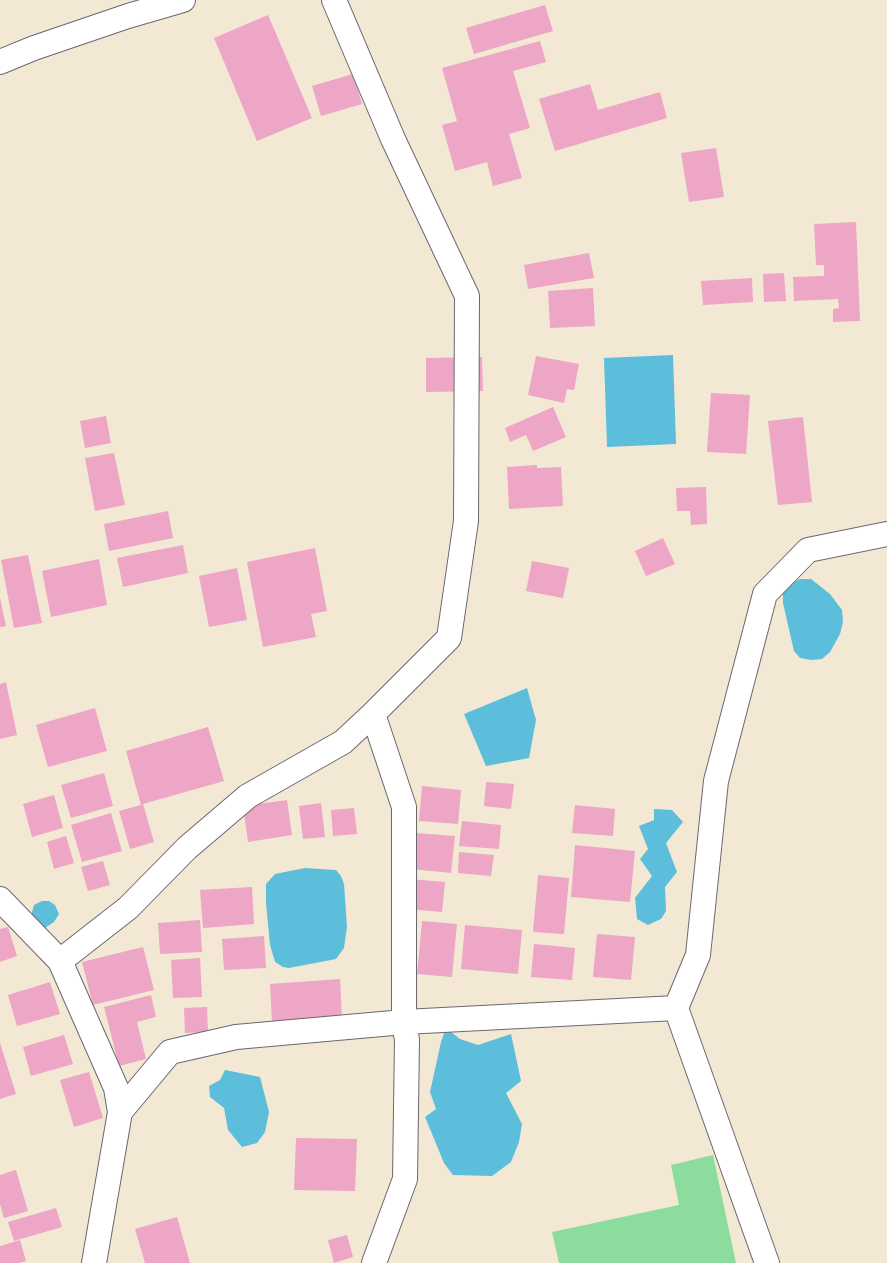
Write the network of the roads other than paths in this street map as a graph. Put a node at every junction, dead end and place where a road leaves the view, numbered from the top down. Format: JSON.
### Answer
{"nodes":[{"id":1,"x":183,"y":0,"type":"edge"},
{"id":2,"x":334,"y":0,"type":"edge"},
{"id":3,"x":0,"y":62,"type":"edge"},
{"id":4,"x":887,"y":534,"type":"edge"},
{"id":5,"x":373,"y":714,"type":"junction"},
{"id":6,"x":0,"y":898,"type":"edge"},
{"id":7,"x":60,"y":961,"type":"junction"},
{"id":8,"x":676,"y":1008,"type":"junction"},
{"id":9,"x":404,"y":1022,"type":"junction"},
{"id":10,"x":120,"y":1112,"type":"junction"},
{"id":11,"x":94,"y":1263,"type":"edge"},
{"id":12,"x":374,"y":1263,"type":"edge"},
{"id":13,"x":767,"y":1263,"type":"edge"}],
"edges":[{"from":1,"to":3,"type":"street"},
{"from":2,"to":5,"type":"street"},
{"from":4,"to":8,"type":"street"},
{"from":5,"to":7,"type":"street"},
{"from":5,"to":9,"type":"street"},
{"from":6,"to":7,"type":"street"},
{"from":7,"to":10,"type":"street"},
{"from":8,"to":9,"type":"street"},
{"from":8,"to":13,"type":"street"},
{"from":9,"to":10,"type":"street"},
{"from":9,"to":12,"type":"street"},
{"from":10,"to":11,"type":"street"}]}
